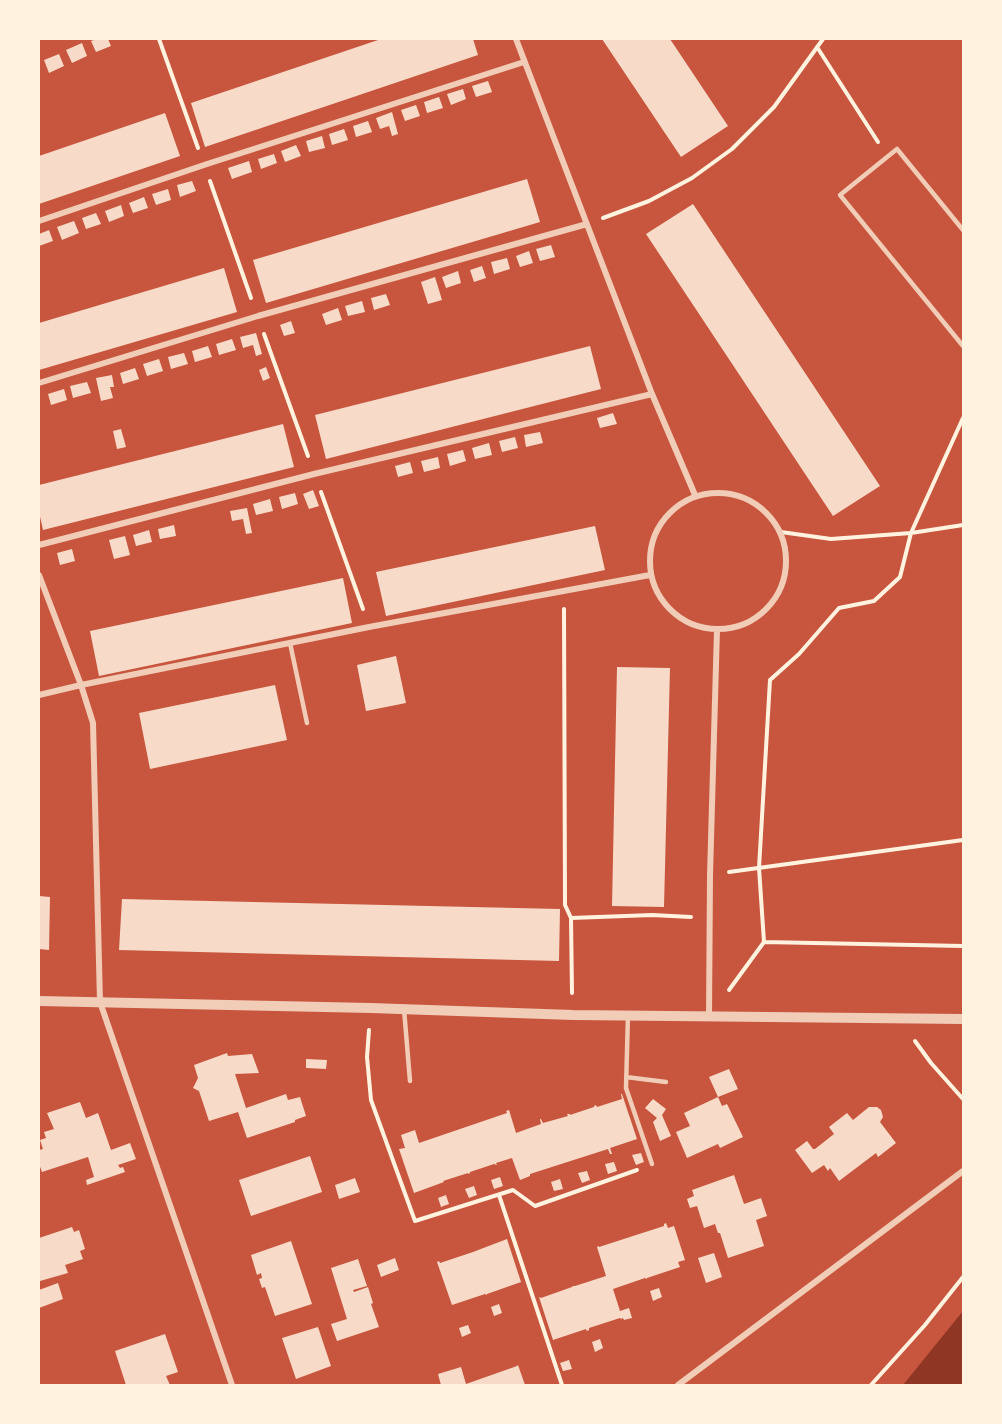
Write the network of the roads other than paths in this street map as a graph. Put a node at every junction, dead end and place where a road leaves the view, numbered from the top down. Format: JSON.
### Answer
{"nodes":[{"id":1,"x":516,"y":39,"type":"edge"},
{"id":2,"x":524,"y":62,"type":"junction"},
{"id":3,"x":39,"y":221,"type":"edge"},
{"id":4,"x":587,"y":224,"type":"junction"},
{"id":5,"x":963,"y":230,"type":"edge"},
{"id":6,"x":963,"y":346,"type":"edge"},
{"id":7,"x":39,"y":383,"type":"edge"},
{"id":8,"x":652,"y":394,"type":"junction"},
{"id":9,"x":695,"y":495,"type":"junction"},
{"id":10,"x":39,"y":545,"type":"edge"},
{"id":11,"x":39,"y":574,"type":"edge"},
{"id":12,"x":650,"y":575,"type":"junction"},
{"id":13,"x":717,"y":630,"type":"junction"},
{"id":14,"x":290,"y":643,"type":"junction"},
{"id":15,"x":81,"y":686,"type":"junction"},
{"id":16,"x":39,"y":695,"type":"edge"},
{"id":17,"x":307,"y":723,"type":"dead end"},
{"id":18,"x":39,"y":1001,"type":"edge"},
{"id":19,"x":100,"y":1002,"type":"junction"},
{"id":20,"x":404,"y":1009,"type":"junction"},
{"id":21,"x":628,"y":1015,"type":"junction"},
{"id":22,"x":709,"y":1017,"type":"junction"},
{"id":23,"x":963,"y":1019,"type":"edge"},
{"id":24,"x":626,"y":1077,"type":"junction"},
{"id":25,"x":410,"y":1081,"type":"dead end"},
{"id":26,"x":666,"y":1082,"type":"dead end"},
{"id":27,"x":652,"y":1164,"type":"road end"},
{"id":28,"x":963,"y":1171,"type":"edge"},
{"id":29,"x":232,"y":1385,"type":"edge"},
{"id":30,"x":678,"y":1385,"type":"edge"}],
"edges":[{"from":1,"to":2,"type":"street"},
{"from":2,"to":3,"type":"street"},
{"from":2,"to":4,"type":"street"},
{"from":4,"to":7,"type":"street"},
{"from":4,"to":8,"type":"street"},
{"from":5,"to":6,"type":"lane"},
{"from":8,"to":9,"type":"street"},
{"from":8,"to":10,"type":"street"},
{"from":9,"to":12,"type":"street"},
{"from":9,"to":13,"type":"street"},
{"from":11,"to":15,"type":"street"},
{"from":12,"to":13,"type":"street"},
{"from":12,"to":14,"type":"street"},
{"from":13,"to":22,"type":"street"},
{"from":14,"to":15,"type":"street"},
{"from":14,"to":17,"type":"lane"},
{"from":15,"to":16,"type":"street"},
{"from":15,"to":19,"type":"street"},
{"from":18,"to":19,"type":"street"},
{"from":19,"to":20,"type":"street"},
{"from":19,"to":29,"type":"street"},
{"from":20,"to":21,"type":"street"},
{"from":20,"to":25,"type":"lane"},
{"from":21,"to":22,"type":"street"},
{"from":21,"to":24,"type":"lane"},
{"from":22,"to":23,"type":"street"},
{"from":24,"to":26,"type":"lane"},
{"from":24,"to":27,"type":"lane"},
{"from":28,"to":30,"type":"street"}]}
